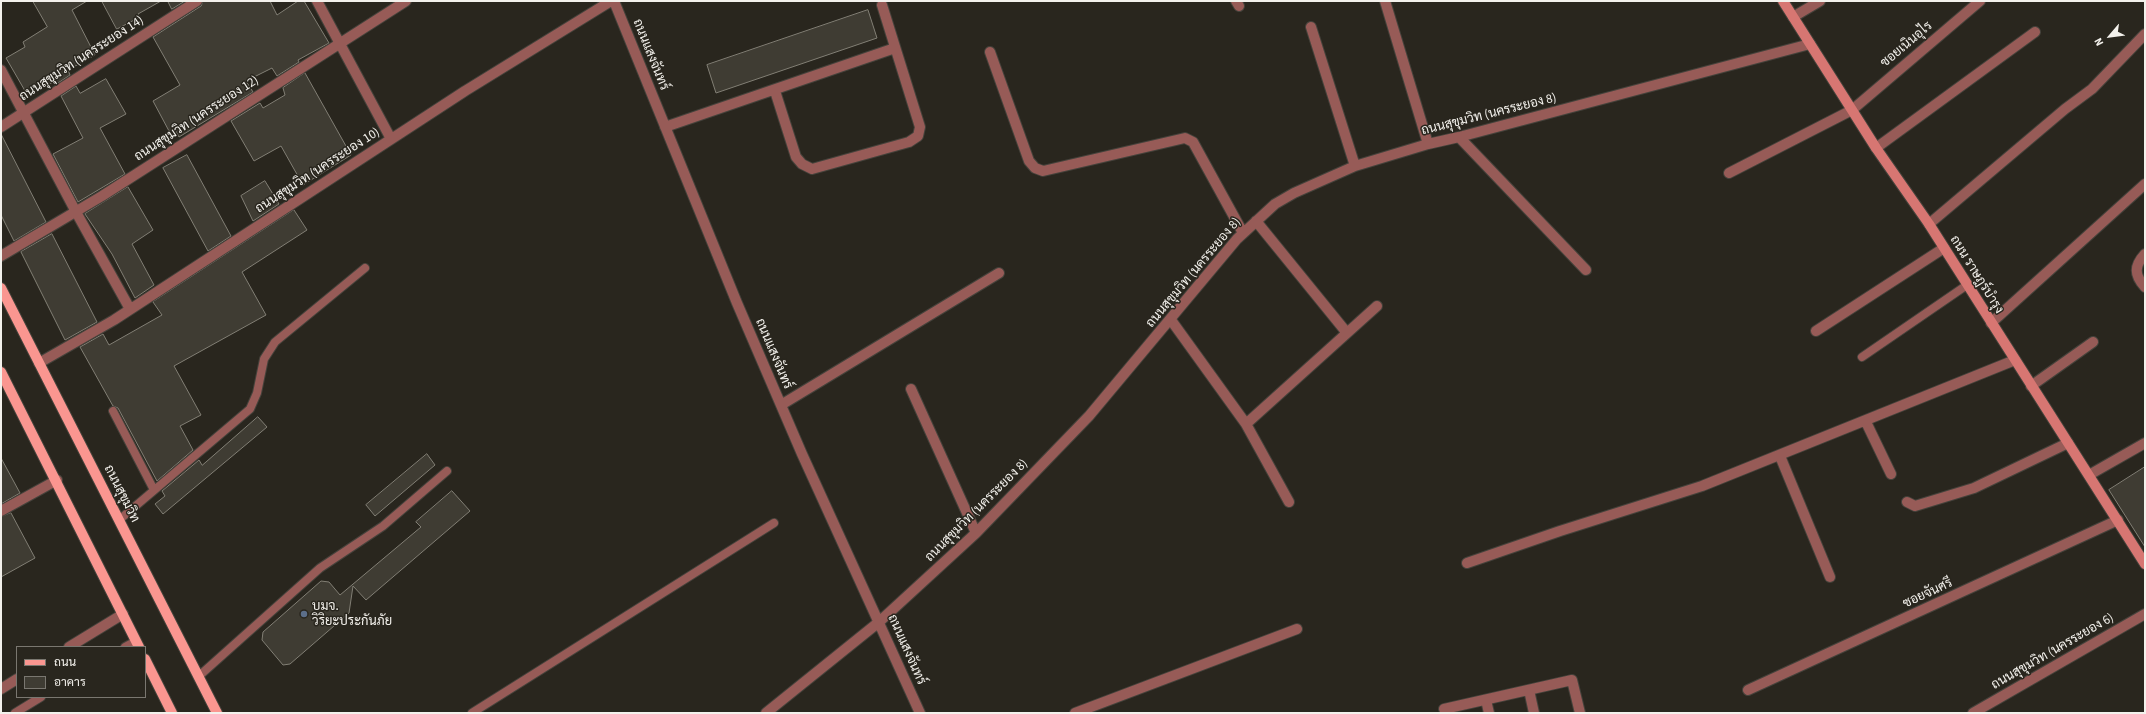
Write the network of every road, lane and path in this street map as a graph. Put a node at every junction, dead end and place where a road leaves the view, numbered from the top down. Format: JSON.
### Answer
{"nodes":[{"id":1,"x":197,"y":1,"type":"edge"},
{"id":2,"x":317,"y":1,"type":"edge"},
{"id":3,"x":406,"y":1,"type":"edge"},
{"id":4,"x":613,"y":1,"type":"edge"},
{"id":5,"x":1385,"y":1,"type":"edge"},
{"id":6,"x":1783,"y":1,"type":"edge"},
{"id":7,"x":1820,"y":1,"type":"edge"},
{"id":8,"x":1980,"y":1,"type":"edge"},
{"id":9,"x":882,"y":5,"type":"dead end"},
{"id":10,"x":1793,"y":17,"type":"junction"},
{"id":11,"x":1311,"y":28,"type":"dead end"},
{"id":12,"x":2035,"y":32,"type":"dead end"},
{"id":13,"x":2145,"y":34,"type":"edge"},
{"id":14,"x":340,"y":44,"type":"junction"},
{"id":15,"x":1810,"y":44,"type":"junction"},
{"id":16,"x":895,"y":48,"type":"junction"},
{"id":17,"x":990,"y":52,"type":"dead end"},
{"id":18,"x":1,"y":70,"type":"edge"},
{"id":19,"x":775,"y":90,"type":"junction"},
{"id":20,"x":1852,"y":110,"type":"junction"},
{"id":21,"x":23,"y":112,"type":"junction"},
{"id":22,"x":1,"y":127,"type":"edge"},
{"id":23,"x":665,"y":127,"type":"junction"},
{"id":24,"x":1459,"y":137,"type":"junction"},
{"id":25,"x":391,"y":139,"type":"junction"},
{"id":26,"x":1428,"y":144,"type":"junction"},
{"id":27,"x":1876,"y":148,"type":"junction"},
{"id":28,"x":1356,"y":166,"type":"junction"},
{"id":29,"x":1730,"y":173,"type":"dead end"},
{"id":30,"x":2145,"y":184,"type":"edge"},
{"id":31,"x":76,"y":212,"type":"junction"},
{"id":32,"x":1256,"y":221,"type":"junction"},
{"id":33,"x":1929,"y":224,"type":"junction"},
{"id":34,"x":1243,"y":233,"type":"junction"},
{"id":35,"x":1944,"y":248,"type":"junction"},
{"id":36,"x":2145,"y":254,"type":"edge"},
{"id":37,"x":1,"y":256,"type":"edge"},
{"id":38,"x":365,"y":268,"type":"dead end"},
{"id":39,"x":1586,"y":270,"type":"dead end"},
{"id":40,"x":999,"y":273,"type":"dead end"},
{"id":41,"x":1967,"y":285,"type":"junction"},
{"id":42,"x":2145,"y":287,"type":"edge"},
{"id":43,"x":1,"y":288,"type":"edge"},
{"id":44,"x":1377,"y":306,"type":"dead end"},
{"id":45,"x":130,"y":309,"type":"junction"},
{"id":46,"x":1171,"y":320,"type":"junction"},
{"id":47,"x":1991,"y":323,"type":"junction"},
{"id":48,"x":1816,"y":331,"type":"dead end"},
{"id":49,"x":1347,"y":333,"type":"junction"},
{"id":50,"x":2093,"y":342,"type":"dead end"},
{"id":51,"x":1862,"y":357,"type":"dead end"},
{"id":52,"x":2015,"y":360,"type":"junction"},
{"id":53,"x":39,"y":363,"type":"junction"},
{"id":54,"x":1,"y":372,"type":"edge"},
{"id":55,"x":2031,"y":386,"type":"junction"},
{"id":56,"x":911,"y":389,"type":"dead end"},
{"id":57,"x":781,"y":405,"type":"junction"},
{"id":58,"x":113,"y":411,"type":"dead end"},
{"id":59,"x":1866,"y":422,"type":"junction"},
{"id":60,"x":1246,"y":424,"type":"junction"},
{"id":61,"x":2068,"y":443,"type":"junction"},
{"id":62,"x":2145,"y":443,"type":"edge"},
{"id":63,"x":1780,"y":456,"type":"junction"},
{"id":64,"x":447,"y":471,"type":"dead end"},
{"id":65,"x":1891,"y":474,"type":"dead end"},
{"id":66,"x":2089,"y":475,"type":"junction"},
{"id":67,"x":57,"y":480,"type":"junction"},
{"id":68,"x":154,"y":490,"type":"junction"},
{"id":69,"x":1289,"y":502,"type":"dead end"},
{"id":70,"x":1907,"y":502,"type":"dead end"},
{"id":71,"x":1,"y":512,"type":"edge"},
{"id":72,"x":119,"y":520,"type":"junction"},
{"id":73,"x":2118,"y":520,"type":"junction"},
{"id":74,"x":774,"y":523,"type":"dead end"},
{"id":75,"x":976,"y":532,"type":"junction"},
{"id":76,"x":1467,"y":563,"type":"dead end"},
{"id":77,"x":2145,"y":564,"type":"edge"},
{"id":78,"x":1830,"y":577,"type":"dead end"},
{"id":79,"x":122,"y":614,"type":"junction"},
{"id":80,"x":2145,"y":614,"type":"edge"},
{"id":81,"x":879,"y":622,"type":"junction"},
{"id":82,"x":1298,"y":629,"type":"dead end"},
{"id":83,"x":137,"y":644,"type":"edge"},
{"id":84,"x":71,"y":646,"type":"edge"},
{"id":85,"x":146,"y":661,"type":"edge"},
{"id":86,"x":199,"y":676,"type":"junction"},
{"id":87,"x":16,"y":680,"type":"edge"},
{"id":88,"x":1,"y":689,"type":"edge"},
{"id":89,"x":1529,"y":690,"type":"junction"},
{"id":90,"x":1748,"y":690,"type":"dead end"},
{"id":91,"x":40,"y":698,"type":"edge"},
{"id":92,"x":1486,"y":700,"type":"junction"},
{"id":93,"x":1444,"y":709,"type":"dead end"},
{"id":94,"x":1978,"y":712,"type":"edge"},
{"id":95,"x":15,"y":713,"type":"edge"},
{"id":96,"x":172,"y":713,"type":"edge"},
{"id":97,"x":217,"y":713,"type":"edge"},
{"id":98,"x":472,"y":713,"type":"edge"},
{"id":99,"x":766,"y":713,"type":"edge"},
{"id":100,"x":920,"y":713,"type":"edge"},
{"id":101,"x":1075,"y":713,"type":"edge"},
{"id":102,"x":1489,"y":713,"type":"edge"},
{"id":103,"x":1534,"y":713,"type":"edge"},
{"id":104,"x":1580,"y":713,"type":"edge"}],
"edges":[{"from":1,"to":21,"type":"street","name":"ถนนสุขุมวิท (นครระยอง 14)"},
{"from":2,"to":14,"type":"street"},
{"from":3,"to":14,"type":"street","name":"ถนนสุขุมวิท (นครระยอง 12)"},
{"from":4,"to":23,"type":"street","name":"ถนนแสงจันทร์"},
{"from":4,"to":25,"type":"street","name":"ถนนสุขุมวิท (นครระยอง 10)"},
{"from":5,"to":26,"type":"street"},
{"from":6,"to":10,"type":"street","name":"ถนน ราษฎร์บำรุง"},
{"from":7,"to":10,"type":"street"},
{"from":8,"to":20,"type":"street","name":"ซอยเนินอุไร"},
{"from":9,"to":16,"type":"street"},
{"from":10,"to":15,"type":"street","name":"ถนน ราษฎร์บำรุง"},
{"from":11,"to":28,"type":"street"},
{"from":12,"to":27,"type":"street"},
{"from":13,"to":33,"type":"street"},
{"from":14,"to":25,"type":"street"},
{"from":14,"to":31,"type":"street","name":"ถนนสุขุมวิท (นครระยอง 12)"},
{"from":15,"to":20,"type":"street","name":"ถนน ราษฎร์บำรุง"},
{"from":15,"to":24,"type":"street","name":"ถนนสุขุมวิท (นครระยอง 8)"},
{"from":16,"to":19,"type":"street"},
{"from":16,"to":19,"type":"street"},
{"from":17,"to":34,"type":"street"},
{"from":18,"to":21,"type":"street"},
{"from":19,"to":23,"type":"street"},
{"from":20,"to":27,"type":"street","name":"ถนน ราษฎร์บำรุง"},
{"from":20,"to":29,"type":"street","name":"ซอยเนินอุไร"},
{"from":21,"to":22,"type":"street","name":"ถนนสุขุมวิท (นครระยอง 14)"},
{"from":21,"to":31,"type":"street"},
{"from":23,"to":57,"type":"street","name":"ถนนแสงจันทร์"},
{"from":24,"to":26,"type":"street","name":"ถนนสุขุมวิท (นครระยอง 8)"},
{"from":24,"to":39,"type":"street"},
{"from":25,"to":45,"type":"street","name":"ถนนสุขุมวิท (นครระยอง 10)"},
{"from":26,"to":28,"type":"street","name":"ถนนสุขุมวิท (นครระยอง 8)"},
{"from":27,"to":33,"type":"street","name":"ถนน ราษฎร์บำรุง"},
{"from":28,"to":32,"type":"street","name":"ถนนสุขุมวิท (นครระยอง 8)"},
{"from":30,"to":47,"type":"street"},
{"from":31,"to":37,"type":"street","name":"ถนนสุขุมวิท (นครระยอง 12)"},
{"from":31,"to":45,"type":"street"},
{"from":32,"to":34,"type":"street","name":"ถนนสุขุมวิท (นครระยอง 8)"},
{"from":32,"to":49,"type":"street"},
{"from":33,"to":35,"type":"street","name":"ถนน ราษฎร์บำรุง"},
{"from":34,"to":46,"type":"street","name":"ถนนสุขุมวิท (นครระยอง 8)"},
{"from":35,"to":41,"type":"street","name":"ถนน ราษฎร์บำรุง"},
{"from":35,"to":48,"type":"street"},
{"from":36,"to":42,"type":"street"},
{"from":38,"to":68,"type":"lane"},
{"from":40,"to":57,"type":"street"},
{"from":41,"to":47,"type":"street","name":"ถนน ราษฎร์บำรุง"},
{"from":41,"to":51,"type":"lane"},
{"from":43,"to":53,"type":"main road","name":"ถนนสุขุมวิท"},
{"from":44,"to":49,"type":"street"},
{"from":45,"to":53,"type":"street","name":"ถนนสุขุมวิท (นครระยอง 10)"},
{"from":46,"to":60,"type":"street"},
{"from":46,"to":75,"type":"street","name":"ถนนสุขุมวิท (นครระยอง 8)"},
{"from":47,"to":52,"type":"street","name":"ถนน ราษฎร์บำรุง"},
{"from":49,"to":60,"type":"street"},
{"from":50,"to":55,"type":"street"},
{"from":52,"to":55,"type":"street","name":"ถนน ราษฎร์บำรุง"},
{"from":52,"to":59,"type":"street"},
{"from":53,"to":72,"type":"main road","name":"ถนนสุขุมวิท"},
{"from":54,"to":67,"type":"main road"},
{"from":55,"to":61,"type":"street","name":"ถนน ราษฎร์บำรุง"},
{"from":56,"to":75,"type":"street"},
{"from":57,"to":81,"type":"street","name":"ถนนแสงจันทร์"},
{"from":58,"to":68,"type":"lane"},
{"from":59,"to":63,"type":"street"},
{"from":59,"to":65,"type":"street"},
{"from":60,"to":69,"type":"street"},
{"from":61,"to":66,"type":"street","name":"ถนน ราษฎร์บำรุง"},
{"from":61,"to":70,"type":"street"},
{"from":62,"to":66,"type":"street"},
{"from":63,"to":76,"type":"street"},
{"from":63,"to":78,"type":"street"},
{"from":64,"to":86,"type":"lane"},
{"from":66,"to":73,"type":"street","name":"ถนน ราษฎร์บำรุง"},
{"from":67,"to":71,"type":"street"},
{"from":67,"to":79,"type":"main road"},
{"from":68,"to":72,"type":"lane"},
{"from":72,"to":86,"type":"main road","name":"ถนนสุขุมวิท"},
{"from":73,"to":77,"type":"street","name":"ถนน ราษฎร์บำรุง"},
{"from":73,"to":90,"type":"street","name":"ซอยจันศรี"},
{"from":74,"to":98,"type":"lane"},
{"from":75,"to":81,"type":"street","name":"ถนนสุขุมวิท (นครระยอง 8)"},
{"from":79,"to":83,"type":"main road"},
{"from":79,"to":84,"type":"street"},
{"from":80,"to":94,"type":"street","name":"ถนนสุขุมวิท (นครระยอง 6)"},
{"from":81,"to":99,"type":"street","name":"ถนนสุขุมวิท (นครระยอง 8)"},
{"from":81,"to":100,"type":"street","name":"ถนนแสงจันทร์"},
{"from":82,"to":101,"type":"street"},
{"from":85,"to":96,"type":"main road"},
{"from":86,"to":97,"type":"main road","name":"ถนนสุขุมวิท"},
{"from":87,"to":88,"type":"street"},
{"from":89,"to":92,"type":"street"},
{"from":89,"to":103,"type":"street"},
{"from":89,"to":104,"type":"street"},
{"from":91,"to":95,"type":"lane"},
{"from":92,"to":93,"type":"street"},
{"from":92,"to":102,"type":"street"}]}
